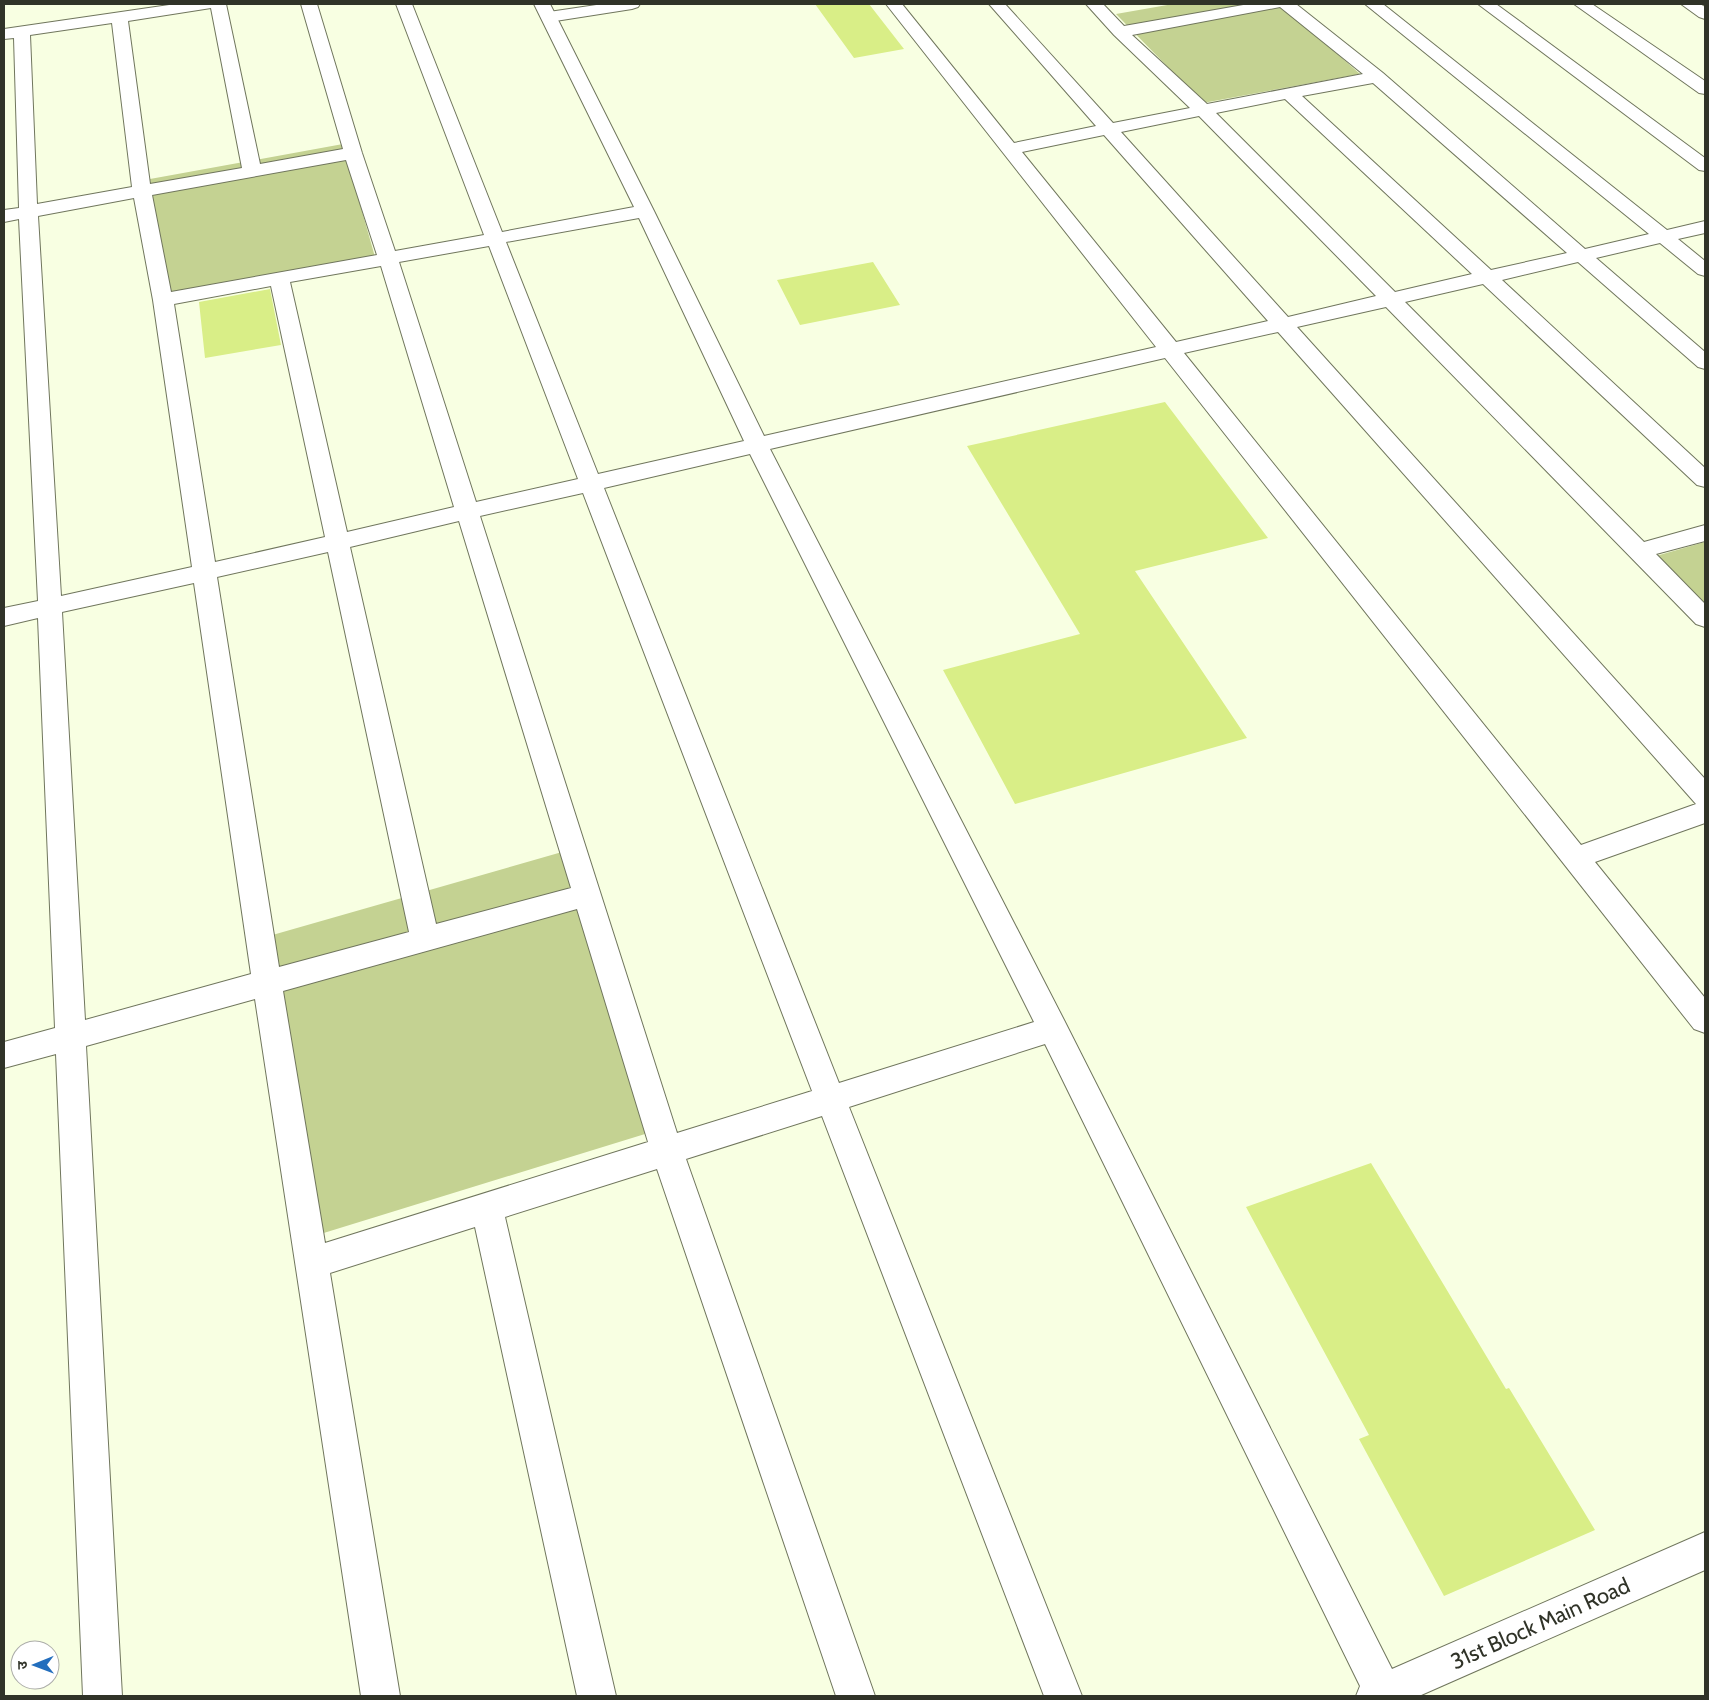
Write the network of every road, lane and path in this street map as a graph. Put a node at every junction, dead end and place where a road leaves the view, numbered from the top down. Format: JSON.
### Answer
{"nodes":[{"id":1,"x":206,"y":4,"type":"edge"},
{"id":2,"x":218,"y":4,"type":"edge"},
{"id":3,"x":308,"y":4,"type":"edge"},
{"id":4,"x":404,"y":4,"type":"edge"},
{"id":5,"x":632,"y":4,"type":"edge"},
{"id":6,"x":894,"y":4,"type":"edge"},
{"id":7,"x":997,"y":4,"type":"edge"},
{"id":8,"x":1094,"y":4,"type":"edge"},
{"id":9,"x":1188,"y":4,"type":"edge"},
{"id":10,"x":1274,"y":4,"type":"edge"},
{"id":11,"x":1286,"y":4,"type":"edge"},
{"id":12,"x":1373,"y":4,"type":"edge"},
{"id":13,"x":1486,"y":4,"type":"edge"},
{"id":14,"x":1582,"y":4,"type":"edge"},
{"id":15,"x":545,"y":10,"type":"edge"},
{"id":16,"x":119,"y":17,"type":"junction"},
{"id":17,"x":1202,"y":17,"type":"junction"},
{"id":18,"x":22,"y":31,"type":"junction"},
{"id":19,"x":1120,"y":32,"type":"junction"},
{"id":20,"x":4,"y":35,"type":"edge"},
{"id":21,"x":1376,"y":77,"type":"junction"},
{"id":22,"x":1705,"y":90,"type":"edge"},
{"id":23,"x":1289,"y":93,"type":"junction"},
{"id":24,"x":1204,"y":111,"type":"junction"},
{"id":25,"x":1108,"y":129,"type":"junction"},
{"id":26,"x":1010,"y":149,"type":"junction"},
{"id":27,"x":352,"y":153,"type":"junction"},
{"id":28,"x":1705,"y":166,"type":"edge"},
{"id":29,"x":252,"y":171,"type":"junction"},
{"id":30,"x":142,"y":191,"type":"junction"},
{"id":31,"x":645,"y":211,"type":"junction"},
{"id":32,"x":28,"y":212,"type":"junction"},
{"id":33,"x":4,"y":216,"type":"edge"},
{"id":34,"x":1705,"y":228,"type":"edge"},
{"id":35,"x":1664,"y":237,"type":"junction"},
{"id":36,"x":496,"y":238,"type":"junction"},
{"id":37,"x":1582,"y":256,"type":"junction"},
{"id":38,"x":388,"y":258,"type":"junction"},
{"id":39,"x":1705,"y":270,"type":"edge"},
{"id":40,"x":279,"y":278,"type":"junction"},
{"id":41,"x":1488,"y":278,"type":"junction"},
{"id":42,"x":163,"y":300,"type":"junction"},
{"id":43,"x":1391,"y":300,"type":"junction"},
{"id":44,"x":1282,"y":323,"type":"junction"},
{"id":45,"x":1171,"y":350,"type":"junction"},
{"id":46,"x":1705,"y":363,"type":"edge"},
{"id":47,"x":757,"y":445,"type":"junction"},
{"id":48,"x":1705,"y":480,"type":"edge"},
{"id":49,"x":591,"y":482,"type":"junction"},
{"id":50,"x":467,"y":512,"type":"junction"},
{"id":51,"x":1705,"y":533,"type":"edge"},
{"id":52,"x":338,"y":542,"type":"junction"},
{"id":53,"x":1639,"y":550,"type":"junction"},
{"id":54,"x":205,"y":572,"type":"junction"},
{"id":55,"x":50,"y":605,"type":"junction"},
{"id":56,"x":4,"y":617,"type":"edge"},
{"id":57,"x":1705,"y":618,"type":"edge"},
{"id":58,"x":1705,"y":797,"type":"edge"},
{"id":59,"x":1705,"y":812,"type":"edge"},
{"id":60,"x":1576,"y":858,"type":"junction"},
{"id":61,"x":586,"y":895,"type":"junction"},
{"id":62,"x":425,"y":939,"type":"junction"},
{"id":63,"x":267,"y":982,"type":"junction"},
{"id":64,"x":1705,"y":1020,"type":"edge"},
{"id":65,"x":1053,"y":1029,"type":"junction"},
{"id":66,"x":71,"y":1036,"type":"junction"},
{"id":67,"x":4,"y":1055,"type":"edge"},
{"id":68,"x":831,"y":1100,"type":"junction"},
{"id":69,"x":667,"y":1151,"type":"junction"},
{"id":70,"x":487,"y":1208,"type":"junction"},
{"id":71,"x":312,"y":1263,"type":"junction"},
{"id":72,"x":1705,"y":1551,"type":"edge"},
{"id":73,"x":1379,"y":1694,"type":"edge"},
{"id":74,"x":102,"y":1696,"type":"edge"},
{"id":75,"x":380,"y":1696,"type":"edge"},
{"id":76,"x":597,"y":1696,"type":"edge"},
{"id":77,"x":856,"y":1696,"type":"edge"},
{"id":78,"x":1063,"y":1696,"type":"edge"}],
"edges":[{"from":1,"to":16,"type":"street"},
{"from":2,"to":29,"type":"street"},
{"from":3,"to":27,"type":"street"},
{"from":4,"to":36,"type":"street"},
{"from":5,"to":15,"type":"street"},
{"from":6,"to":26,"type":"street"},
{"from":7,"to":25,"type":"street"},
{"from":8,"to":19,"type":"street"},
{"from":9,"to":17,"type":"street"},
{"from":10,"to":17,"type":"street"},
{"from":11,"to":21,"type":"street"},
{"from":12,"to":35,"type":"street"},
{"from":13,"to":28,"type":"street"},
{"from":14,"to":22,"type":"street"},
{"from":15,"to":31,"type":"street"},
{"from":16,"to":18,"type":"street"},
{"from":16,"to":30,"type":"street"},
{"from":17,"to":19,"type":"street"},
{"from":18,"to":20,"type":"street"},
{"from":18,"to":32,"type":"street"},
{"from":19,"to":24,"type":"street"},
{"from":21,"to":23,"type":"street"},
{"from":21,"to":37,"type":"street"},
{"from":23,"to":24,"type":"street"},
{"from":23,"to":41,"type":"street"},
{"from":24,"to":25,"type":"street"},
{"from":24,"to":43,"type":"street"},
{"from":25,"to":26,"type":"street"},
{"from":25,"to":44,"type":"street"},
{"from":26,"to":45,"type":"street"},
{"from":27,"to":29,"type":"street"},
{"from":27,"to":38,"type":"street"},
{"from":29,"to":30,"type":"street"},
{"from":30,"to":32,"type":"street"},
{"from":30,"to":42,"type":"street"},
{"from":31,"to":36,"type":"street"},
{"from":31,"to":47,"type":"street"},
{"from":32,"to":33,"type":"street"},
{"from":32,"to":55,"type":"street"},
{"from":34,"to":35,"type":"street"},
{"from":35,"to":37,"type":"street"},
{"from":35,"to":39,"type":"street"},
{"from":36,"to":38,"type":"street"},
{"from":36,"to":49,"type":"street"},
{"from":37,"to":41,"type":"street"},
{"from":37,"to":46,"type":"street"},
{"from":38,"to":40,"type":"street"},
{"from":38,"to":50,"type":"street"},
{"from":40,"to":42,"type":"street"},
{"from":40,"to":52,"type":"street"},
{"from":41,"to":43,"type":"street"},
{"from":41,"to":48,"type":"street"},
{"from":42,"to":54,"type":"street"},
{"from":43,"to":44,"type":"street"},
{"from":43,"to":53,"type":"street"},
{"from":44,"to":45,"type":"street"},
{"from":44,"to":58,"type":"street"},
{"from":45,"to":47,"type":"street"},
{"from":45,"to":60,"type":"street"},
{"from":47,"to":49,"type":"street"},
{"from":47,"to":65,"type":"street"},
{"from":49,"to":50,"type":"street"},
{"from":49,"to":68,"type":"street"},
{"from":50,"to":52,"type":"street"},
{"from":50,"to":61,"type":"street"},
{"from":51,"to":53,"type":"street"},
{"from":52,"to":54,"type":"street"},
{"from":52,"to":62,"type":"street"},
{"from":53,"to":57,"type":"street"},
{"from":54,"to":55,"type":"street"},
{"from":54,"to":63,"type":"street"},
{"from":55,"to":56,"type":"street"},
{"from":55,"to":66,"type":"street"},
{"from":59,"to":60,"type":"street"},
{"from":60,"to":64,"type":"street"},
{"from":61,"to":62,"type":"street"},
{"from":61,"to":69,"type":"street"},
{"from":62,"to":63,"type":"street"},
{"from":63,"to":66,"type":"street"},
{"from":63,"to":71,"type":"street"},
{"from":65,"to":68,"type":"street"},
{"from":65,"to":73,"type":"street"},
{"from":66,"to":67,"type":"street"},
{"from":66,"to":74,"type":"street"},
{"from":68,"to":69,"type":"street"},
{"from":68,"to":78,"type":"street"},
{"from":69,"to":70,"type":"street"},
{"from":69,"to":77,"type":"street"},
{"from":70,"to":71,"type":"street"},
{"from":70,"to":76,"type":"street"},
{"from":71,"to":75,"type":"street"},
{"from":72,"to":73,"type":"street","name":"31st Block Main Road"}]}
